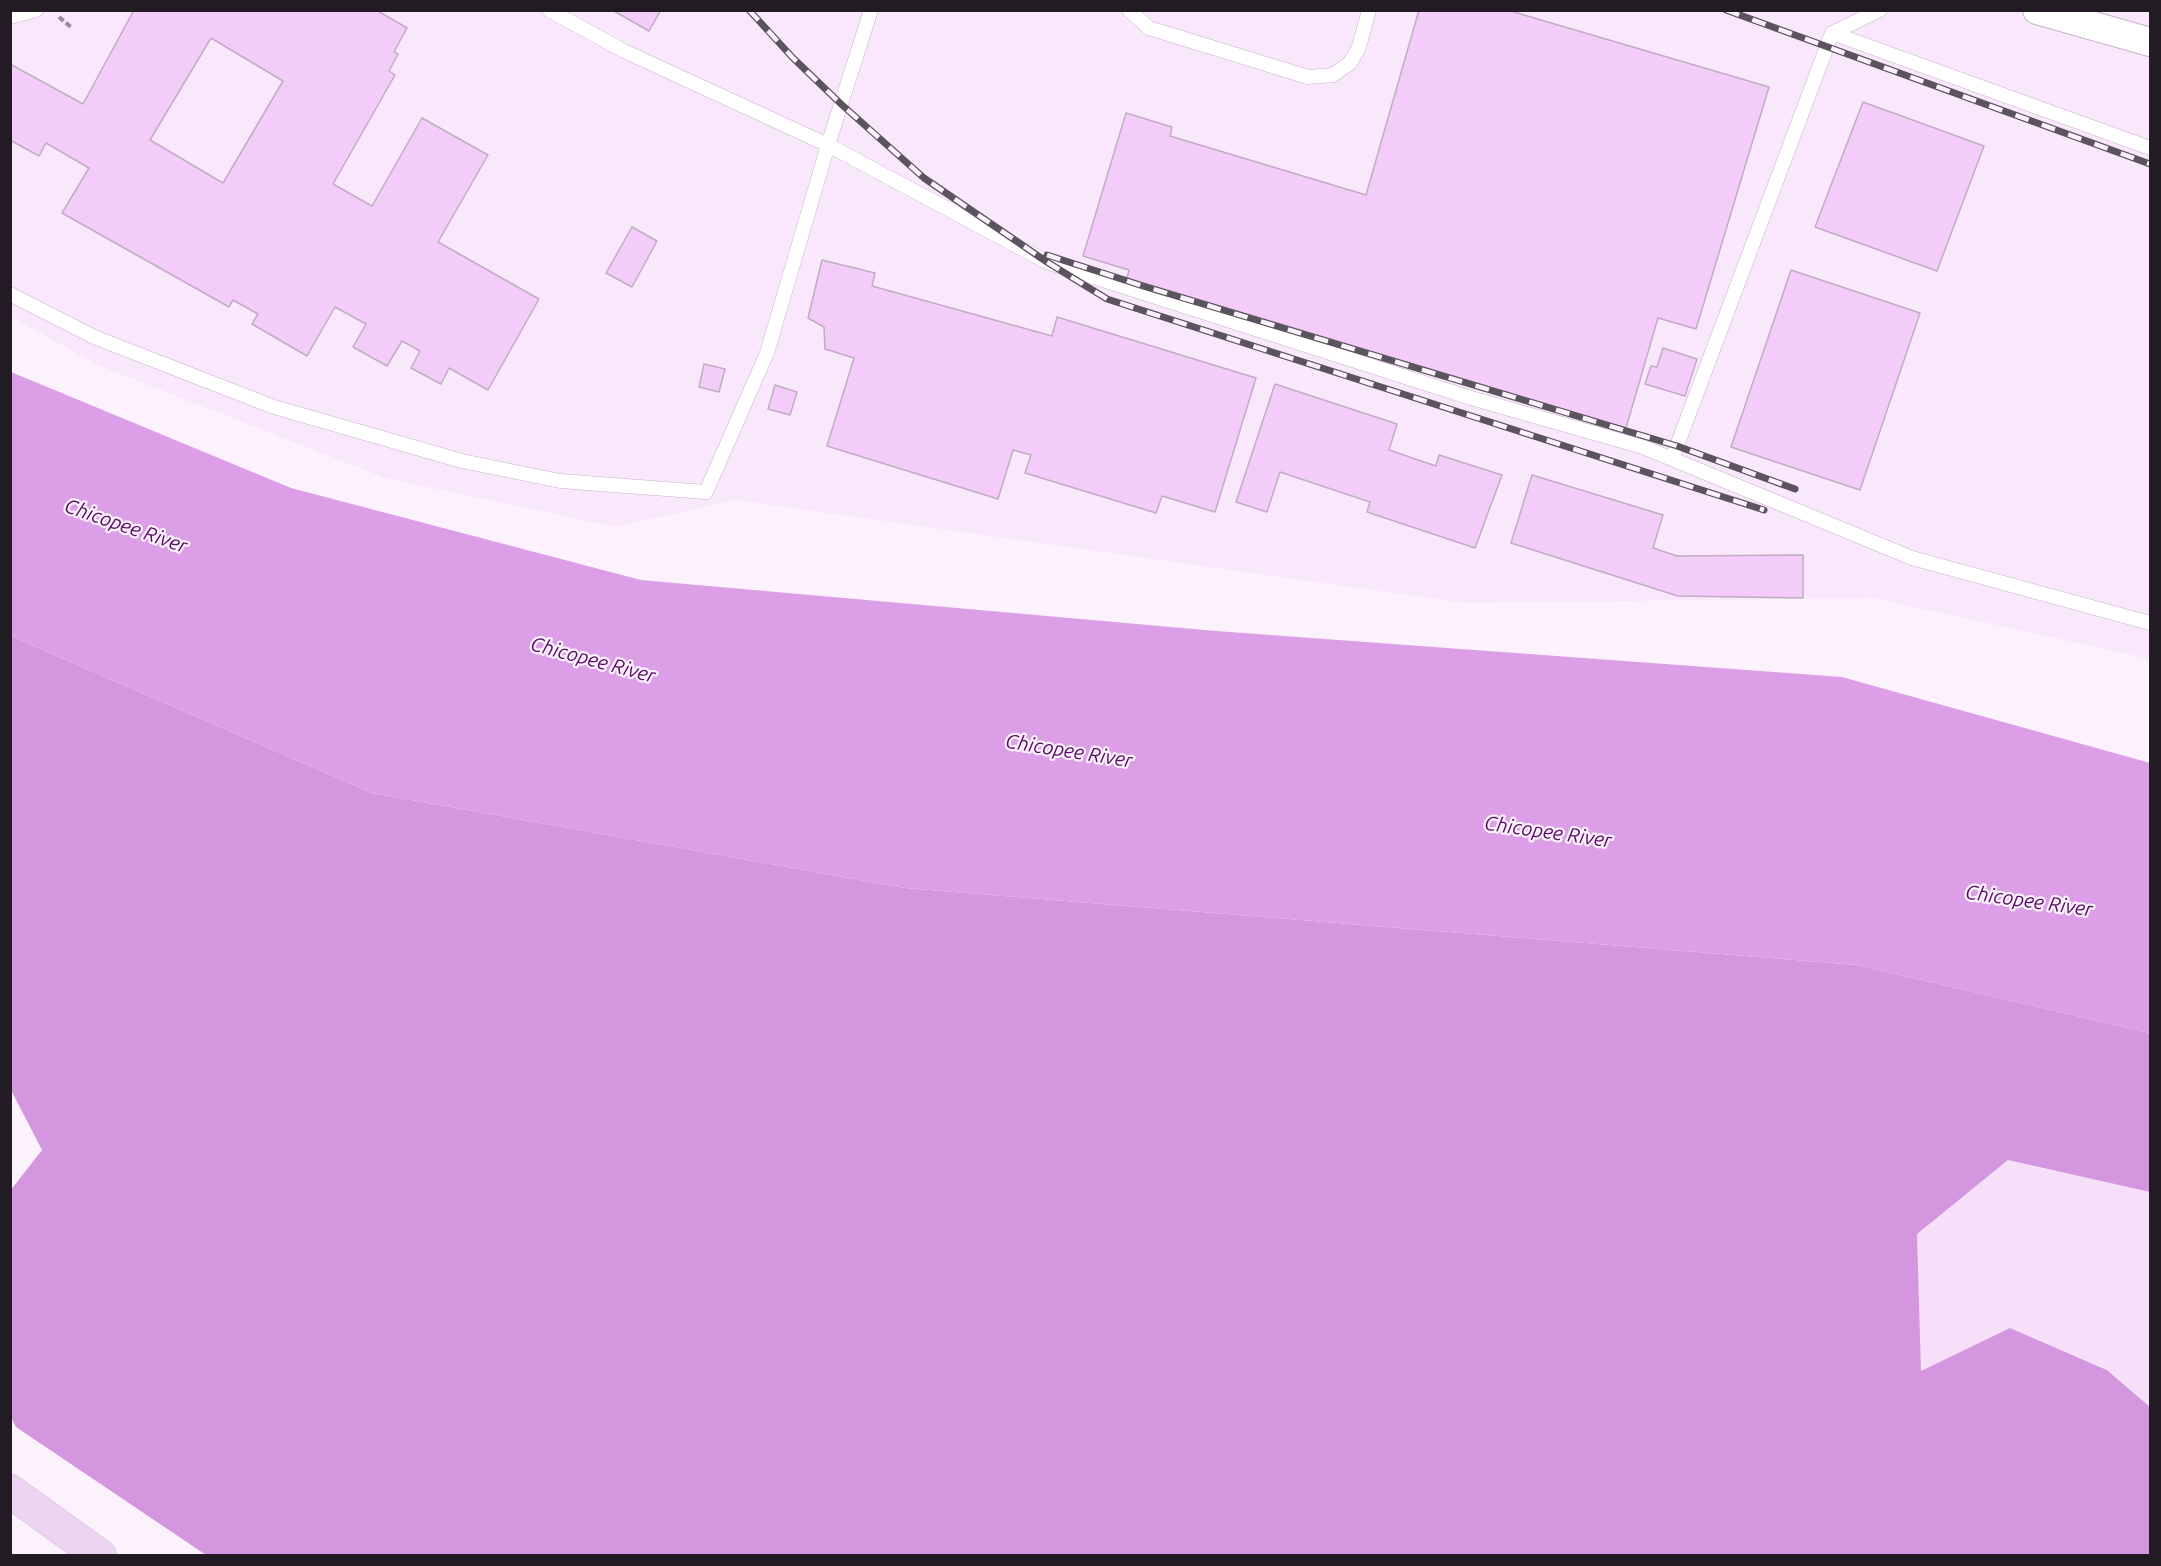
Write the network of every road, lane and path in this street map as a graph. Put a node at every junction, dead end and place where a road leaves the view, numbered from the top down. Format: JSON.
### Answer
{"nodes":[{"id":1,"x":36,"y":10,"type":"edge"},
{"id":2,"x":549,"y":10,"type":"edge"},
{"id":3,"x":871,"y":10,"type":"edge"},
{"id":4,"x":1129,"y":10,"type":"edge"},
{"id":5,"x":1369,"y":10,"type":"edge"},
{"id":6,"x":1880,"y":10,"type":"edge"},
{"id":7,"x":2037,"y":10,"type":"edge"},
{"id":8,"x":10,"y":17,"type":"edge"},
{"id":9,"x":1832,"y":33,"type":"junction"},
{"id":10,"x":2151,"y":42,"type":"edge"},
{"id":11,"x":828,"y":145,"type":"junction"},
{"id":12,"x":2151,"y":148,"type":"edge"},
{"id":13,"x":10,"y":294,"type":"edge"},
{"id":14,"x":1672,"y":459,"type":"junction"},
{"id":15,"x":2151,"y":623,"type":"edge"},
{"id":16,"x":10,"y":1491,"type":"edge"},
{"id":17,"x":100,"y":1556,"type":"edge"}],
"edges":[{"from":1,"to":8,"type":"lane"},
{"from":2,"to":11,"type":"lane"},
{"from":3,"to":11,"type":"lane"},
{"from":4,"to":5,"type":"lane"},
{"from":6,"to":9,"type":"lane"},
{"from":7,"to":10,"type":"street"},
{"from":9,"to":12,"type":"lane"},
{"from":9,"to":14,"type":"lane"},
{"from":11,"to":13,"type":"lane"},
{"from":11,"to":14,"type":"lane"},
{"from":14,"to":15,"type":"lane"},
{"from":16,"to":17,"type":"main road"}]}
